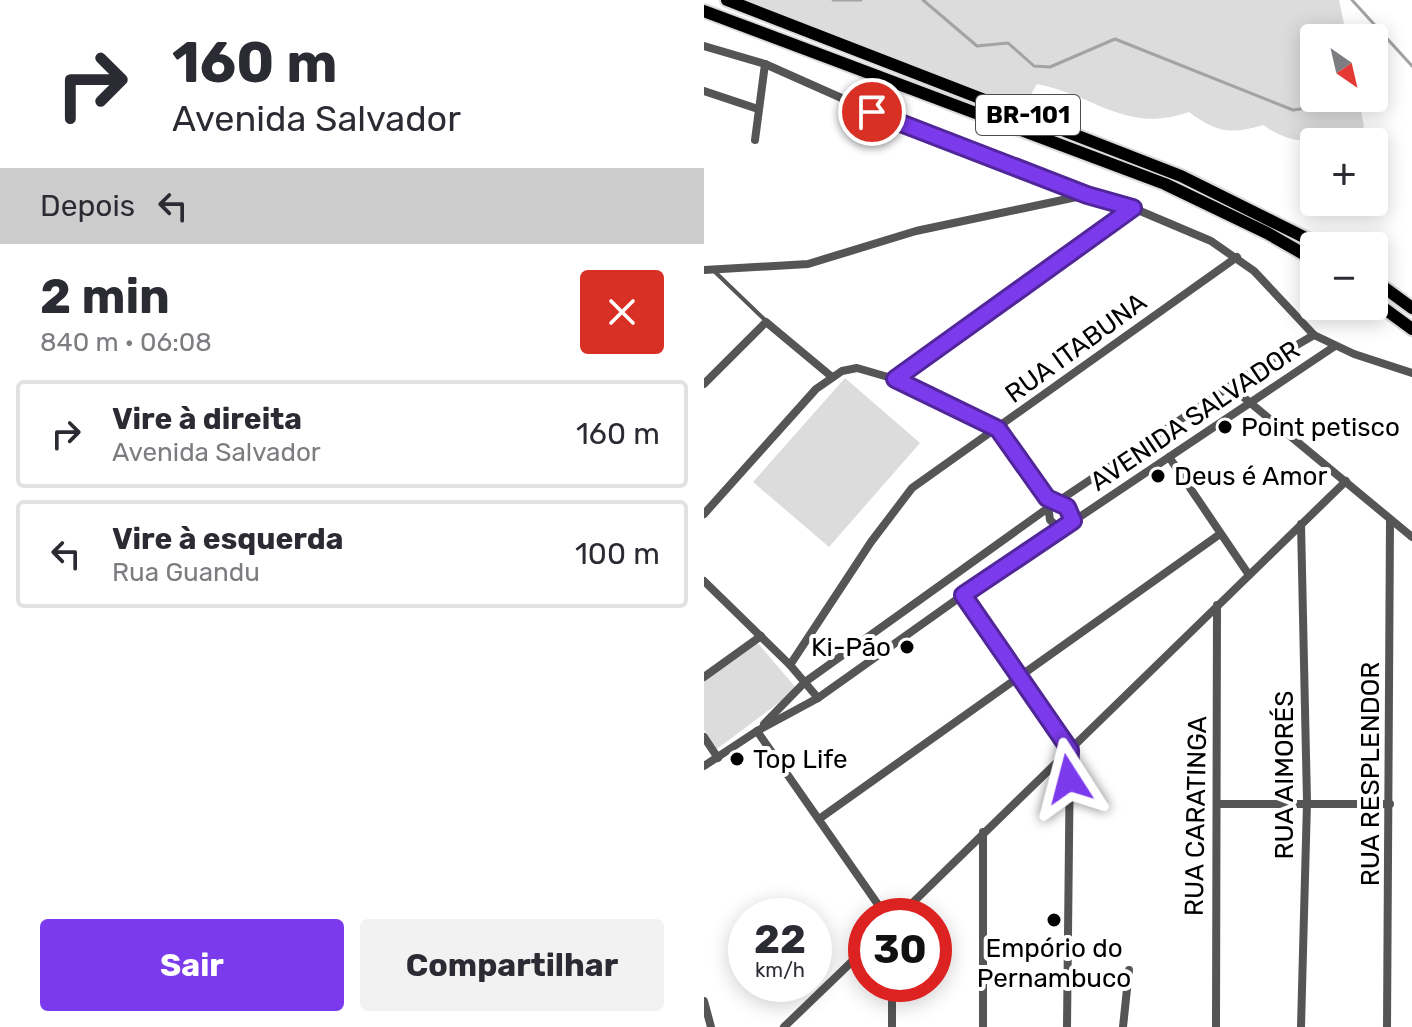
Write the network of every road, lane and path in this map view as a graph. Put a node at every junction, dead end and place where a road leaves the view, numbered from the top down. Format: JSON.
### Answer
{"nodes":[{"id":1,"x":727,"y":0,"type":"edge"},
{"id":2,"x":704,"y":11,"type":"edge"},
{"id":3,"x":704,"y":46,"type":"edge"},
{"id":4,"x":765,"y":64,"type":"junction"},
{"id":5,"x":704,"y":91,"type":"edge"},
{"id":6,"x":758,"y":109,"type":"junction"},
{"id":7,"x":755,"y":140,"type":"dead end"},
{"id":8,"x":1087,"y":195,"type":"junction"},
{"id":9,"x":1133,"y":208,"type":"junction"},
{"id":10,"x":1300,"y":235,"type":"edge"},
{"id":11,"x":1300,"y":252,"type":"edge"},
{"id":12,"x":1237,"y":257,"type":"junction"},
{"id":13,"x":708,"y":270,"type":"edge"},
{"id":14,"x":1388,"y":290,"type":"edge"},
{"id":15,"x":1412,"y":308,"type":"edge"},
{"id":16,"x":1388,"y":311,"type":"edge"},
{"id":17,"x":766,"y":322,"type":"junction"},
{"id":18,"x":1412,"y":329,"type":"edge"},
{"id":19,"x":1314,"y":335,"type":"junction"},
{"id":20,"x":1335,"y":346,"type":"junction"},
{"id":21,"x":704,"y":370,"type":"edge"},
{"id":22,"x":714,"y":373,"type":"junction"},
{"id":23,"x":1412,"y":373,"type":"edge"},
{"id":24,"x":832,"y":377,"type":"junction"},
{"id":25,"x":895,"y":379,"type":"junction"},
{"id":26,"x":704,"y":384,"type":"edge"},
{"id":27,"x":1230,"y":386,"type":"junction"},
{"id":28,"x":1250,"y":402,"type":"junction"},
{"id":29,"x":998,"y":429,"type":"junction"},
{"id":30,"x":1169,"y":457,"type":"junction"},
{"id":31,"x":1346,"y":481,"type":"junction"},
{"id":32,"x":1050,"y":502,"type":"junction"},
{"id":33,"x":705,"y":512,"type":"edge"},
{"id":34,"x":1390,"y":520,"type":"junction"},
{"id":35,"x":1073,"y":521,"type":"junction"},
{"id":36,"x":1301,"y":524,"type":"junction"},
{"id":37,"x":1061,"y":530,"type":"junction"},
{"id":38,"x":1220,"y":534,"type":"junction"},
{"id":39,"x":1412,"y":537,"type":"edge"},
{"id":40,"x":1249,"y":575,"type":"junction"},
{"id":41,"x":704,"y":581,"type":"edge"},
{"id":42,"x":963,"y":595,"type":"junction"},
{"id":43,"x":1217,"y":605,"type":"junction"},
{"id":44,"x":761,"y":636,"type":"junction"},
{"id":45,"x":790,"y":665,"type":"junction"},
{"id":46,"x":704,"y":677,"type":"edge"},
{"id":47,"x":1021,"y":677,"type":"junction"},
{"id":48,"x":805,"y":682,"type":"junction"},
{"id":49,"x":818,"y":698,"type":"junction"},
{"id":50,"x":757,"y":731,"type":"junction"},
{"id":51,"x":704,"y":737,"type":"edge"},
{"id":52,"x":1070,"y":750,"type":"junction"},
{"id":53,"x":718,"y":758,"type":"junction"},
{"id":54,"x":704,"y":766,"type":"edge"},
{"id":55,"x":1307,"y":802,"type":"junction"},
{"id":56,"x":1217,"y":804,"type":"junction"},
{"id":57,"x":1390,"y":804,"type":"junction"},
{"id":58,"x":819,"y":819,"type":"junction"},
{"id":59,"x":983,"y":832,"type":"junction"},
{"id":60,"x":874,"y":898,"type":"edge"},
{"id":61,"x":917,"y":898,"type":"edge"},
{"id":62,"x":848,"y":965,"type":"edge"},
{"id":63,"x":1129,"y":970,"type":"dead end"},
{"id":64,"x":704,"y":1001,"type":"edge"},
{"id":65,"x":892,"y":1002,"type":"edge"},
{"id":66,"x":711,"y":1027,"type":"edge"},
{"id":67,"x":784,"y":1027,"type":"edge"},
{"id":68,"x":892,"y":1027,"type":"edge"},
{"id":69,"x":983,"y":1027,"type":"edge"},
{"id":70,"x":1067,"y":1027,"type":"edge"},
{"id":71,"x":1123,"y":1027,"type":"edge"},
{"id":72,"x":1216,"y":1027,"type":"edge"},
{"id":73,"x":1301,"y":1027,"type":"edge"},
{"id":74,"x":1387,"y":1027,"type":"edge"}],
"edges":[{"from":1,"to":10,"type":"main road","number":"BR-101"},
{"from":2,"to":11,"type":"main road","number":"BR-101"},
{"from":3,"to":4,"type":"street"},
{"from":4,"to":6,"type":"street"},
{"from":4,"to":8,"type":"street"},
{"from":5,"to":6,"type":"street"},
{"from":6,"to":7,"type":"street"},
{"from":8,"to":9,"type":"street"},
{"from":8,"to":13,"type":"street"},
{"from":9,"to":12,"type":"street"},
{"from":9,"to":25,"type":"street"},
{"from":12,"to":19,"type":"street"},
{"from":12,"to":29,"type":"street","name":"RUA ITABUNA"},
{"from":13,"to":17,"type":"lane"},
{"from":14,"to":15,"type":"main road"},
{"from":16,"to":18,"type":"main road"},
{"from":17,"to":22,"type":"street"},
{"from":17,"to":24,"type":"street"},
{"from":19,"to":20,"type":"street"},
{"from":19,"to":27,"type":"street","name":"AVENIDA SALVADOR"},
{"from":20,"to":23,"type":"street"},
{"from":20,"to":28,"type":"street","name":"AVENIDA SALVADOR"},
{"from":21,"to":22,"type":"street"},
{"from":22,"to":26,"type":"street"},
{"from":24,"to":25,"type":"street"},
{"from":24,"to":33,"type":"street"},
{"from":25,"to":29,"type":"street"},
{"from":27,"to":28,"type":"street"},
{"from":27,"to":32,"type":"street","name":"AVENIDA SALVADOR"},
{"from":28,"to":30,"type":"street","name":"AVENIDA SALVADOR"},
{"from":28,"to":31,"type":"street"},
{"from":29,"to":32,"type":"street"},
{"from":29,"to":45,"type":"street","name":"RUA ITABUNA"},
{"from":30,"to":35,"type":"street","name":"AVENIDA SALVADOR"},
{"from":30,"to":38,"type":"street"},
{"from":31,"to":34,"type":"street"},
{"from":31,"to":36,"type":"street"},
{"from":32,"to":35,"type":"street"},
{"from":32,"to":37,"type":"street"},
{"from":32,"to":48,"type":"street","name":"AVENIDA SALVADOR"},
{"from":34,"to":39,"type":"street"},
{"from":34,"to":57,"type":"street","name":"RUA RESPLENDOR"},
{"from":35,"to":37,"type":"street","name":"AVENIDA SALVADOR"},
{"from":36,"to":40,"type":"street"},
{"from":36,"to":55,"type":"street","name":"RUA AIMORÉS"},
{"from":37,"to":42,"type":"street","name":"AVENIDA SALVADOR"},
{"from":38,"to":40,"type":"street"},
{"from":38,"to":47,"type":"street"},
{"from":40,"to":43,"type":"street"},
{"from":41,"to":44,"type":"street"},
{"from":42,"to":47,"type":"street"},
{"from":42,"to":49,"type":"street","name":"AVENIDA SALVADOR"},
{"from":43,"to":52,"type":"street"},
{"from":43,"to":56,"type":"street","name":"RUA CARATINGA"},
{"from":44,"to":45,"type":"street"},
{"from":44,"to":46,"type":"street"},
{"from":45,"to":48,"type":"street"},
{"from":47,"to":52,"type":"street"},
{"from":47,"to":58,"type":"street"},
{"from":48,"to":49,"type":"street"},
{"from":48,"to":50,"type":"street","name":"AVENIDA SALVADOR"},
{"from":49,"to":50,"type":"street","name":"AVENIDA SALVADOR"},
{"from":50,"to":53,"type":"street","name":"AVENIDA SALVADOR"},
{"from":50,"to":58,"type":"street"},
{"from":51,"to":53,"type":"street"},
{"from":52,"to":59,"type":"street"},
{"from":52,"to":70,"type":"street"},
{"from":53,"to":54,"type":"street","name":"AVENIDA SALVADOR"},
{"from":55,"to":56,"type":"street"},
{"from":55,"to":57,"type":"street"},
{"from":55,"to":73,"type":"street","name":"RUA AIMORÉS"},
{"from":56,"to":72,"type":"street","name":"RUA CARATINGA"},
{"from":57,"to":74,"type":"street","name":"RUA RESPLENDOR"},
{"from":58,"to":60,"type":"street"},
{"from":59,"to":61,"type":"street"},
{"from":59,"to":69,"type":"street"},
{"from":62,"to":67,"type":"street"},
{"from":63,"to":71,"type":"street"},
{"from":64,"to":66,"type":"street"},
{"from":65,"to":68,"type":"street"}]}
